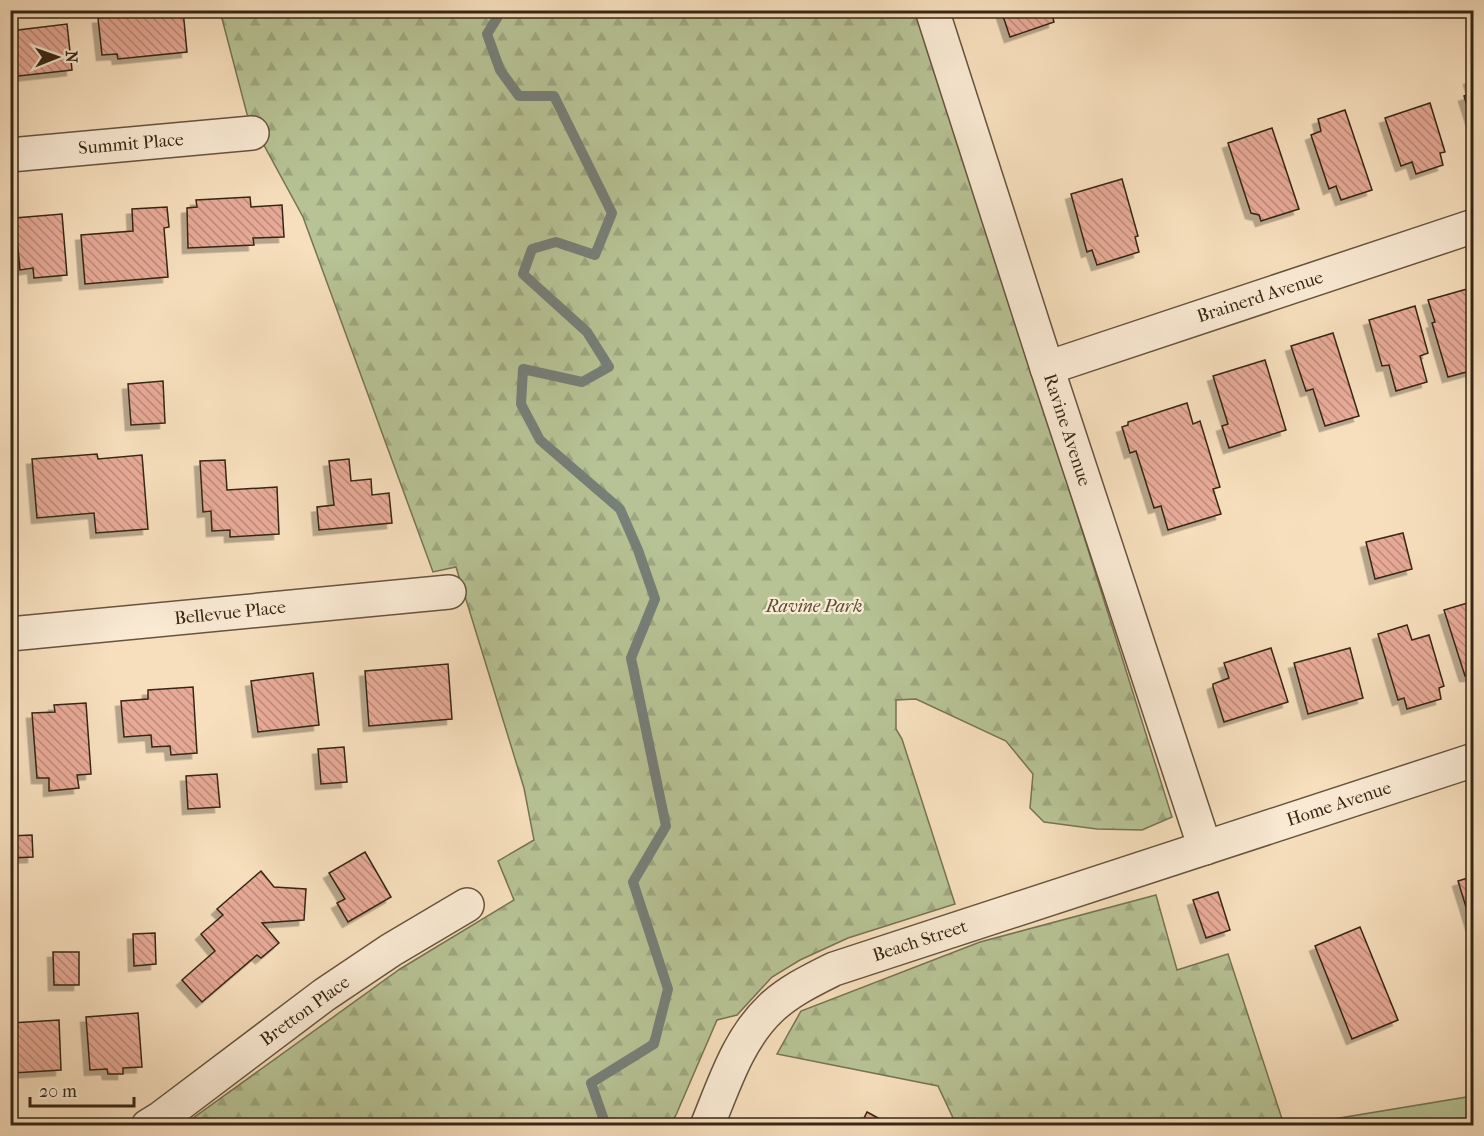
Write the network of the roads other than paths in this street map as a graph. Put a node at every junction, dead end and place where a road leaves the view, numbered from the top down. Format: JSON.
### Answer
{"nodes":[{"id":1,"x":932,"y":10,"type":"edge"},
{"id":2,"x":252,"y":133,"type":"dead end"},
{"id":3,"x":10,"y":155,"type":"edge"},
{"id":4,"x":1473,"y":226,"type":"edge"},
{"id":5,"x":1047,"y":368,"type":"junction"},
{"id":6,"x":449,"y":592,"type":"dead end"},
{"id":7,"x":10,"y":634,"type":"edge"},
{"id":8,"x":1473,"y":760,"type":"edge"},
{"id":9,"x":1205,"y":848,"type":"junction"},
{"id":10,"x":467,"y":905,"type":"dead end"},
{"id":11,"x":148,"y":1125,"type":"edge"},
{"id":12,"x":707,"y":1125,"type":"edge"}],
"edges":[{"from":1,"to":5,"type":"street","name":"Ravine Avenue"},
{"from":2,"to":3,"type":"street","name":"Summit Place"},
{"from":4,"to":5,"type":"street","name":"Brainerd Avenue"},
{"from":5,"to":9,"type":"street","name":"Ravine Avenue"},
{"from":6,"to":7,"type":"street","name":"Bellevue Place"},
{"from":8,"to":9,"type":"street","name":"Home Avenue"},
{"from":9,"to":12,"type":"street","name":"Beach Street"},
{"from":10,"to":11,"type":"street","name":"Bretton Place"}]}
